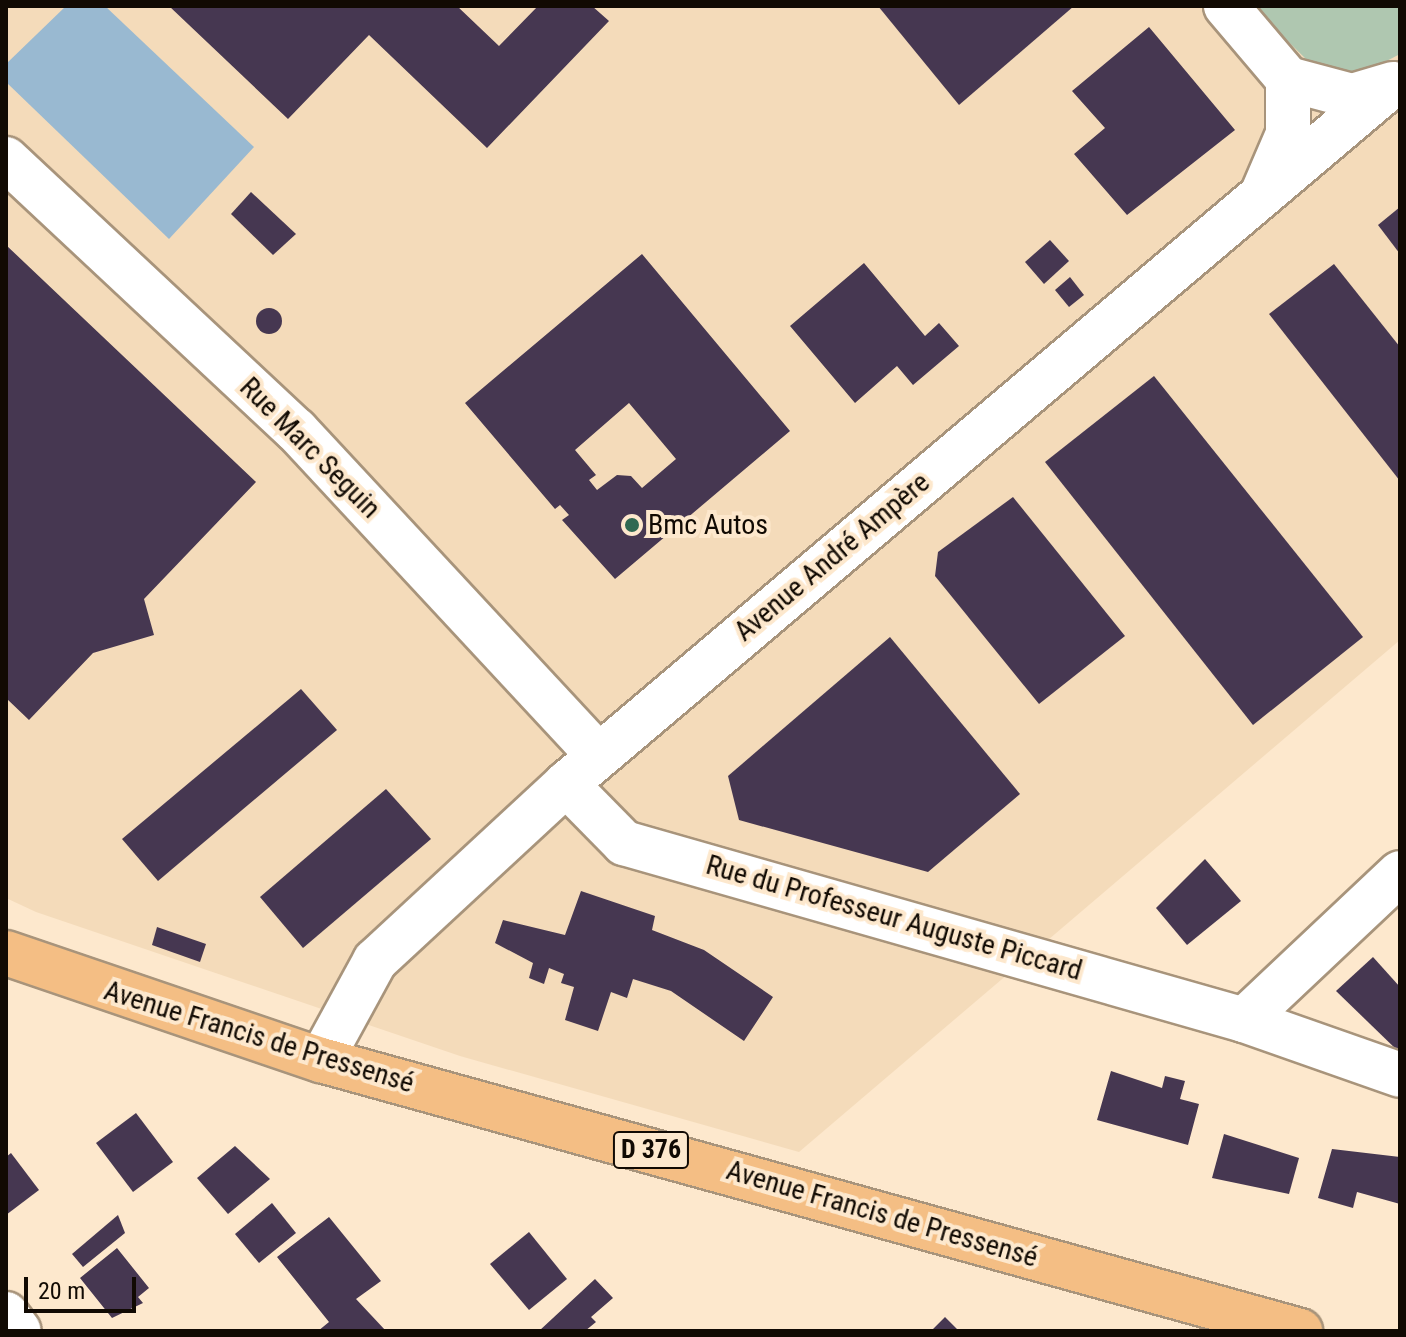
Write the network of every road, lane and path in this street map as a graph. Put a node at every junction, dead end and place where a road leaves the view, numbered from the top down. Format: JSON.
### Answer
{"nodes":[{"id":1,"x":1226,"y":6,"type":"edge"},
{"id":2,"x":1288,"y":79,"type":"junction"},
{"id":3,"x":1393,"y":84,"type":"edge"},
{"id":4,"x":6,"y":159,"type":"edge"},
{"id":5,"x":1259,"y":199,"type":"junction"},
{"id":6,"x":598,"y":755,"type":"junction"},
{"id":7,"x":566,"y":784,"type":"junction"},
{"id":8,"x":1400,"y":873,"type":"edge"},
{"id":9,"x":6,"y":953,"type":"edge"},
{"id":10,"x":1244,"y":1020,"type":"junction"},
{"id":11,"x":321,"y":1060,"type":"junction"},
{"id":12,"x":1400,"y":1075,"type":"edge"},
{"id":13,"x":6,"y":1314,"type":"edge"},
{"id":14,"x":19,"y":1331,"type":"edge"},
{"id":15,"x":1300,"y":1331,"type":"edge"}],
"edges":[{"from":1,"to":2,"type":"street"},
{"from":2,"to":3,"type":"street"},
{"from":2,"to":5,"type":"street"},
{"from":3,"to":5,"type":"street","name":"Avenue André Ampère"},
{"from":4,"to":6,"type":"street","name":"Rue Marc Seguin"},
{"from":5,"to":6,"type":"street","name":"Avenue André Ampère"},
{"from":6,"to":7,"type":"street","name":"Avenue André Ampère"},
{"from":7,"to":10,"type":"street","name":"Rue du Professeur Auguste Piccard"},
{"from":7,"to":11,"type":"street","name":"Avenue André Ampère"},
{"from":8,"to":10,"type":"street"},
{"from":9,"to":11,"type":"main road","name":"Avenue Francis de Pressensé","number":"D 376"},
{"from":10,"to":12,"type":"street","name":"Rue du Professeur Auguste Piccard"},
{"from":11,"to":15,"type":"main road","name":"Avenue Francis de Pressensé","number":"D 376"},
{"from":13,"to":14,"type":"street"}]}
